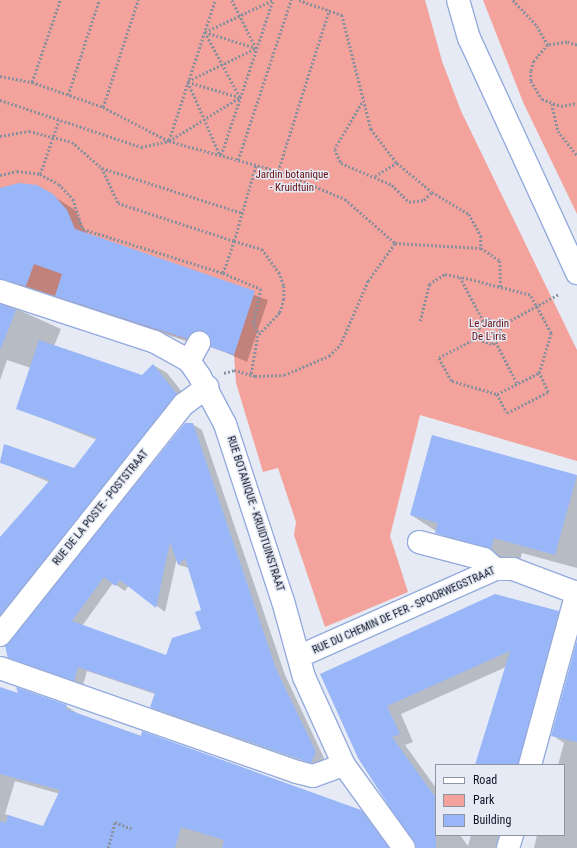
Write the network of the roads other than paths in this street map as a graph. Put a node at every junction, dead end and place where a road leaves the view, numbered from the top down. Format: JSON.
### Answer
{"nodes":[{"id":1,"x":458,"y":0,"type":"edge"},
{"id":2,"x":577,"y":273,"type":"edge"},
{"id":3,"x":0,"y":291,"type":"edge"},
{"id":4,"x":207,"y":386,"type":"junction"},
{"id":5,"x":419,"y":542,"type":"dead end"},
{"id":6,"x":495,"y":569,"type":"junction"},
{"id":7,"x":577,"y":592,"type":"edge"},
{"id":8,"x":0,"y":635,"type":"edge"},
{"id":9,"x":300,"y":656,"type":"junction"},
{"id":10,"x":0,"y":668,"type":"edge"},
{"id":11,"x":530,"y":764,"type":"edge"},
{"id":12,"x":344,"y":765,"type":"junction"},
{"id":13,"x":512,"y":836,"type":"edge"},
{"id":14,"x":404,"y":848,"type":"edge"},
{"id":15,"x":508,"y":848,"type":"edge"}],
"edges":[{"from":1,"to":2,"type":"street"},
{"from":3,"to":4,"type":"street","name":"RUE BOTANIQUE - KRUIDTUINSTRAAT"},
{"from":4,"to":8,"type":"street","name":"RUE DE LA POSTE - POSTSTRAAT"},
{"from":4,"to":9,"type":"street","name":"RUE BOTANIQUE - KRUIDTUINSTRAAT"},
{"from":5,"to":6,"type":"street"},
{"from":6,"to":7,"type":"street","name":"RUE DU CHEMIN DE FER - SPOORWEGSTRAAT"},
{"from":6,"to":9,"type":"street","name":"RUE DU CHEMIN DE FER - SPOORWEGSTRAAT"},
{"from":7,"to":11,"type":"street"},
{"from":9,"to":12,"type":"street","name":"RUE BOTANIQUE - KRUIDTUINSTRAAT"},
{"from":10,"to":12,"type":"street"},
{"from":12,"to":14,"type":"street","name":"RUE BOTANIQUE - KRUIDTUINSTRAAT"},
{"from":13,"to":15,"type":"street"}]}
